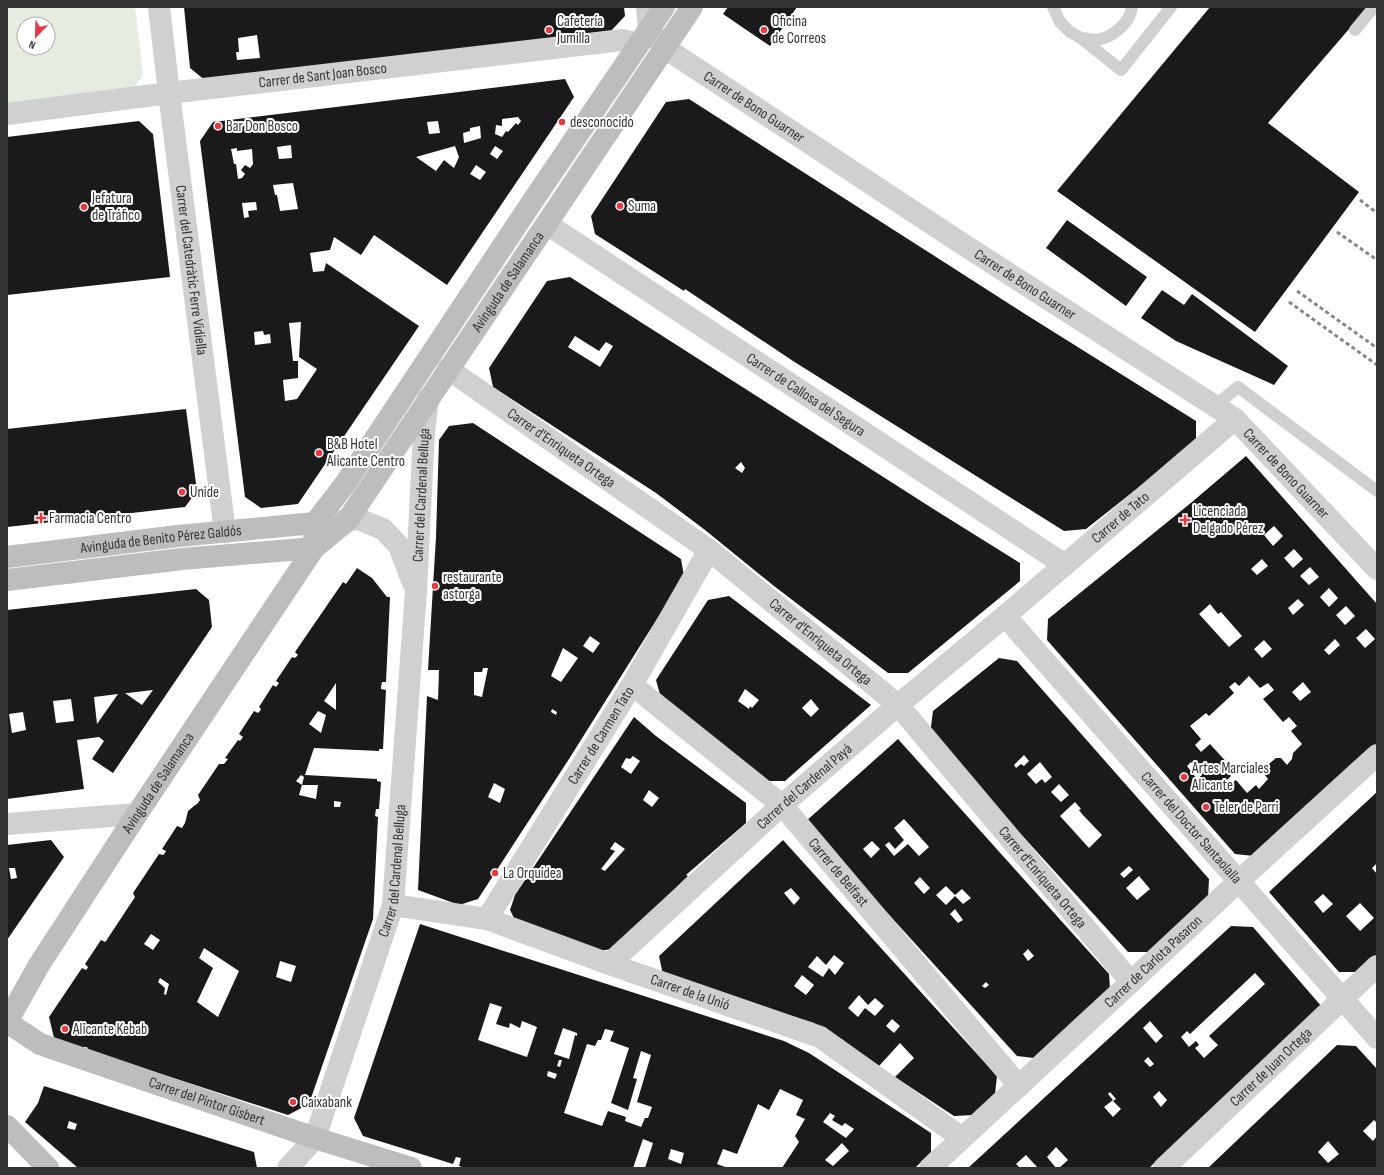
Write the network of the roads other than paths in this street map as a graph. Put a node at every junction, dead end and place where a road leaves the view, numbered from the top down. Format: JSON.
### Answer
{"nodes":[{"id":1,"x":159,"y":7,"type":"edge"},
{"id":2,"x":647,"y":7,"type":"edge"},
{"id":3,"x":664,"y":7,"type":"edge"},
{"id":4,"x":692,"y":7,"type":"edge"},
{"id":5,"x":1053,"y":7,"type":"edge"},
{"id":6,"x":1132,"y":7,"type":"edge"},
{"id":7,"x":1171,"y":7,"type":"edge"},
{"id":8,"x":1374,"y":7,"type":"edge"},
{"id":9,"x":1355,"y":30,"type":"dead end"},
{"id":10,"x":644,"y":37,"type":"junction"},
{"id":11,"x":1081,"y":38,"type":"junction"},
{"id":12,"x":664,"y":48,"type":"junction"},
{"id":13,"x":169,"y":94,"type":"junction"},
{"id":14,"x":7,"y":114,"type":"edge"},
{"id":15,"x":547,"y":224,"type":"junction"},
{"id":16,"x":448,"y":369,"type":"junction"},
{"id":17,"x":428,"y":399,"type":"junction"},
{"id":18,"x":1215,"y":406,"type":"junction"},
{"id":19,"x":1235,"y":419,"type":"junction"},
{"id":20,"x":1377,"y":491,"type":"edge"},
{"id":21,"x":347,"y":521,"type":"junction"},
{"id":22,"x":315,"y":523,"type":"junction"},
{"id":23,"x":225,"y":532,"type":"junction"},
{"id":24,"x":314,"y":548,"type":"junction"},
{"id":25,"x":709,"y":550,"type":"junction"},
{"id":26,"x":7,"y":557,"type":"edge"},
{"id":27,"x":1065,"y":565,"type":"junction"},
{"id":28,"x":1377,"y":569,"type":"edge"},
{"id":29,"x":7,"y":580,"type":"edge"},
{"id":30,"x":416,"y":591,"type":"junction"},
{"id":31,"x":1005,"y":616,"type":"junction"},
{"id":32,"x":632,"y":685,"type":"junction"},
{"id":33,"x":898,"y":705,"type":"junction"},
{"id":34,"x":1377,"y":755,"type":"edge"},
{"id":35,"x":782,"y":805,"type":"junction"},
{"id":36,"x":137,"y":814,"type":"junction"},
{"id":37,"x":7,"y":824,"type":"edge"},
{"id":38,"x":1239,"y":881,"type":"junction"},
{"id":39,"x":393,"y":905,"type":"junction"},
{"id":40,"x":487,"y":919,"type":"junction"},
{"id":41,"x":609,"y":964,"type":"junction"},
{"id":42,"x":1377,"y":966,"type":"edge"},
{"id":43,"x":1132,"y":982,"type":"junction"},
{"id":44,"x":1342,"y":999,"type":"junction"},
{"id":45,"x":7,"y":1022,"type":"edge"},
{"id":46,"x":7,"y":1025,"type":"edge"},
{"id":47,"x":1377,"y":1038,"type":"edge"},
{"id":48,"x":1019,"y":1086,"type":"junction"},
{"id":49,"x":7,"y":1126,"type":"edge"},
{"id":50,"x":315,"y":1138,"type":"junction"},
{"id":51,"x":962,"y":1138,"type":"junction"},
{"id":52,"x":371,"y":1161,"type":"edge"},
{"id":53,"x":48,"y":1168,"type":"edge"},
{"id":54,"x":288,"y":1168,"type":"edge"},
{"id":55,"x":411,"y":1168,"type":"edge"},
{"id":56,"x":930,"y":1168,"type":"edge"},
{"id":57,"x":1164,"y":1168,"type":"edge"}],
"edges":[{"from":1,"to":13,"type":"street","name":"Carrer del Catedràtic Ferre Vidiella"},
{"from":2,"to":10,"type":"street"},
{"from":3,"to":10,"type":"main road","name":"Avinguda de Salamanca"},
{"from":4,"to":12,"type":"main road","name":"Avinguda de Salamanca"},
{"from":5,"to":11,"type":"lane"},
{"from":6,"to":11,"type":"lane"},
{"from":7,"to":11,"type":"lane"},
{"from":8,"to":9,"type":"lane"},
{"from":10,"to":12,"type":"street","name":"Carrer de Bono Guarner"},
{"from":10,"to":13,"type":"street","name":"Carrer de Sant Joan Bosco"},
{"from":10,"to":22,"type":"main road","name":"Avinguda de Salamanca"},
{"from":12,"to":15,"type":"main road","name":"Avinguda de Salamanca"},
{"from":12,"to":18,"type":"street","name":"Carrer de Bono Guarner"},
{"from":13,"to":14,"type":"street","name":"Carrer de Sant Joan Bosco"},
{"from":13,"to":23,"type":"street","name":"Carrer del Catedràtic Ferre Vidiella"},
{"from":15,"to":16,"type":"main road","name":"Avinguda de Salamanca"},
{"from":15,"to":27,"type":"street","name":"Carrer de Callosa del Segura"},
{"from":16,"to":17,"type":"main road","name":"Avinguda de Salamanca"},
{"from":16,"to":25,"type":"street","name":"Carrer d'Enriqueta Ortega"},
{"from":17,"to":21,"type":"main road","name":"Avinguda de Salamanca"},
{"from":17,"to":30,"type":"street","name":"Carrer del Cardenal Belluga"},
{"from":18,"to":19,"type":"street","name":"Carrer de Bono Guarner"},
{"from":18,"to":20,"type":"lane"},
{"from":19,"to":27,"type":"street","name":"Carrer de Tato"},
{"from":19,"to":28,"type":"street","name":"Carrer de Bono Guarner"},
{"from":21,"to":22,"type":"street","name":"Carrer del Cardenal Belluga"},
{"from":21,"to":24,"type":"main road","name":"Avinguda de Salamanca"},
{"from":21,"to":30,"type":"street","name":"Carrer del Cardenal Belluga"},
{"from":22,"to":23,"type":"main road","name":"Avinguda de Benito Pérez Galdós"},
{"from":22,"to":24,"type":"main road"},
{"from":23,"to":26,"type":"main road","name":"Avinguda de Benito Pérez Galdós"},
{"from":24,"to":29,"type":"main road","name":"Avinguda de Benito Pérez Galdós"},
{"from":24,"to":36,"type":"main road","name":"Avinguda de Salamanca"},
{"from":25,"to":32,"type":"street","name":"Carrer de Carmen Tato"},
{"from":25,"to":33,"type":"street","name":"Carrer d'Enriqueta Ortega"},
{"from":27,"to":31,"type":"street","name":"Carrer de Tato"},
{"from":30,"to":39,"type":"street","name":"Carrer del Cardenal Belluga"},
{"from":31,"to":33,"type":"street","name":"Carrer del Cardenal Payá"},
{"from":31,"to":38,"type":"street","name":"Carrer del Doctor Santaolalla"},
{"from":32,"to":35,"type":"street","name":"Carrer de Belfast"},
{"from":32,"to":40,"type":"street","name":"Carrer de Carmen Tato"},
{"from":33,"to":35,"type":"street","name":"Carrer del Cardenal Payá"},
{"from":33,"to":43,"type":"street","name":"Carrer d'Enriqueta Ortega"},
{"from":34,"to":38,"type":"street","name":"Carrer de Carlota Pasaron"},
{"from":35,"to":41,"type":"street","name":"Carrer del Cardenal Payá"},
{"from":35,"to":48,"type":"street","name":"Carrer de Belfast"},
{"from":36,"to":37,"type":"street"},
{"from":36,"to":45,"type":"main road","name":"Avinguda de Salamanca"},
{"from":38,"to":43,"type":"street","name":"Carrer de Carlota Pasaron"},
{"from":38,"to":44,"type":"street","name":"Carrer del Doctor Santaolalla"},
{"from":39,"to":40,"type":"street","name":"Carrer de la Unió"},
{"from":39,"to":50,"type":"street","name":"Carrer del Cardenal Belluga"},
{"from":40,"to":41,"type":"street","name":"Carrer de la Unió"},
{"from":41,"to":51,"type":"street","name":"Carrer de la Unió"},
{"from":42,"to":44,"type":"street","name":"Carrer de Juan Ortega"},
{"from":43,"to":48,"type":"street","name":"Carrer de Carlota Pasaron"},
{"from":44,"to":47,"type":"street","name":"Carrer del Doctor Santaolalla"},
{"from":44,"to":57,"type":"street","name":"Carrer de Juan Ortega"},
{"from":45,"to":46,"type":"main road"},
{"from":45,"to":50,"type":"main road","name":"Carrer del Pintor Gisbert"},
{"from":48,"to":51,"type":"street","name":"Carrer de Carlota Pasaron"},
{"from":49,"to":53,"type":"main road"},
{"from":50,"to":52,"type":"main road","name":"Carrer del Pintor Gisbert"},
{"from":50,"to":54,"type":"street"},
{"from":51,"to":56,"type":"street","name":"Carrer de Carlota Pasaron"},
{"from":52,"to":55,"type":"main road","name":"Carrer del Pintor Gisbert"}]}
